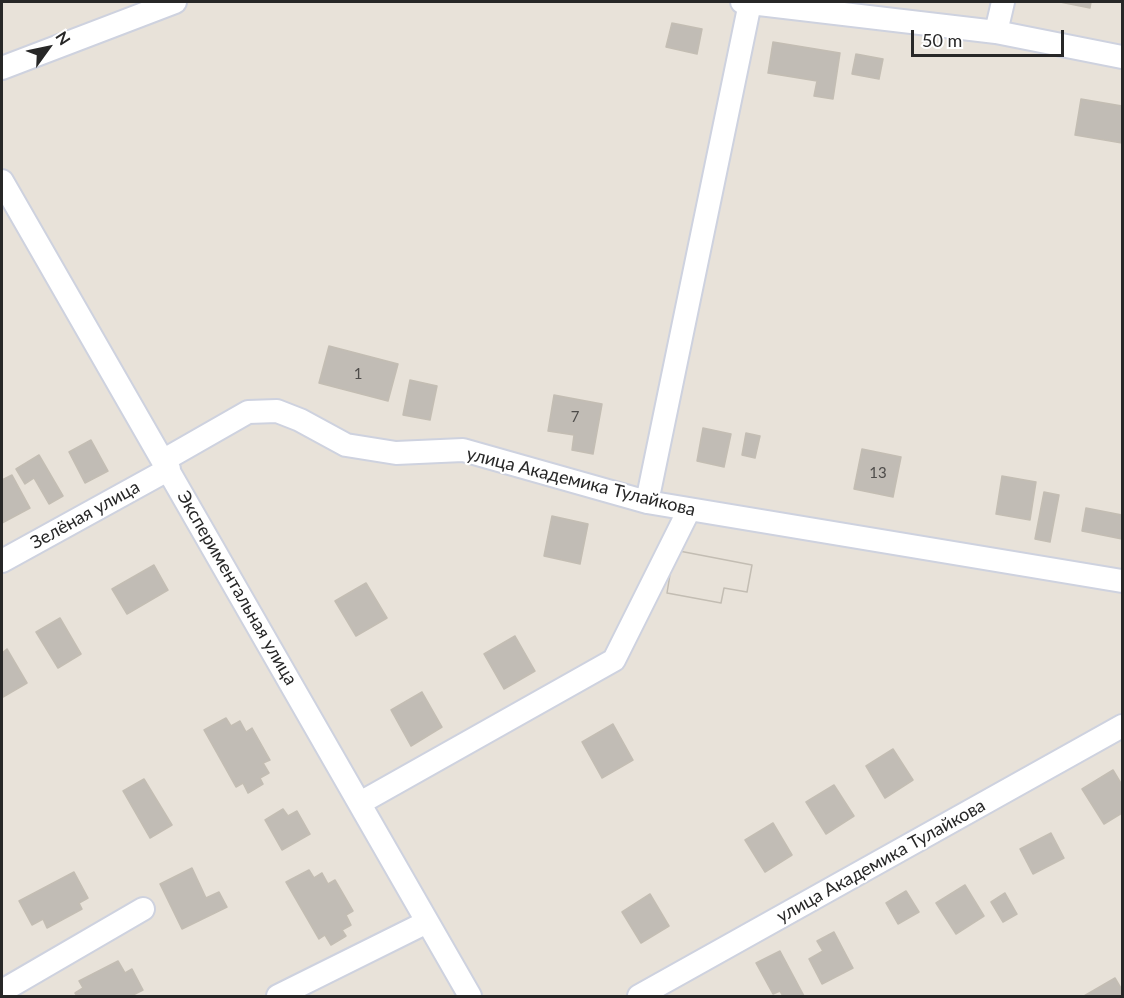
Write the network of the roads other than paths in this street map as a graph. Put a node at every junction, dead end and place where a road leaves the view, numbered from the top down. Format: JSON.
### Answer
{"nodes":[{"id":1,"x":175,"y":2,"type":"edge"},
{"id":2,"x":746,"y":2,"type":"edge"},
{"id":3,"x":1004,"y":2,"type":"edge"},
{"id":4,"x":996,"y":32,"type":"junction"},
{"id":5,"x":1122,"y":57,"type":"edge"},
{"id":6,"x":2,"y":68,"type":"edge"},
{"id":7,"x":2,"y":181,"type":"edge"},
{"id":8,"x":166,"y":464,"type":"junction"},
{"id":9,"x":647,"y":502,"type":"junction"},
{"id":10,"x":689,"y":510,"type":"junction"},
{"id":11,"x":2,"y":561,"type":"edge"},
{"id":12,"x":1119,"y":586,"type":"edge"},
{"id":13,"x":1122,"y":726,"type":"edge"},
{"id":14,"x":360,"y":803,"type":"junction"},
{"id":15,"x":143,"y":909,"type":"dead end"},
{"id":16,"x":427,"y":922,"type":"junction"},
{"id":17,"x":2,"y":991,"type":"edge"},
{"id":18,"x":278,"y":996,"type":"edge"},
{"id":19,"x":470,"y":996,"type":"edge"},
{"id":20,"x":639,"y":996,"type":"edge"}],
"edges":[{"from":1,"to":6,"type":"street"},
{"from":2,"to":4,"type":"street"},
{"from":2,"to":9,"type":"street"},
{"from":3,"to":4,"type":"street"},
{"from":4,"to":5,"type":"street"},
{"from":7,"to":8,"type":"street","name":"Экспериментальная улица"},
{"from":8,"to":9,"type":"street","name":"улица Академика Тулайкова"},
{"from":8,"to":11,"type":"street","name":"Зелёная улица"},
{"from":8,"to":14,"type":"street","name":"Экспериментальная улица"},
{"from":9,"to":10,"type":"street","name":"улица Академика Тулайкова"},
{"from":10,"to":12,"type":"street","name":"улица Академика Тулайкова"},
{"from":10,"to":14,"type":"street"},
{"from":13,"to":20,"type":"street","name":"улица Академика Тулайкова"},
{"from":14,"to":16,"type":"street","name":"Экспериментальная улица"},
{"from":15,"to":17,"type":"street"},
{"from":16,"to":18,"type":"street"},
{"from":16,"to":19,"type":"street","name":"Экспериментальная улица"}]}
